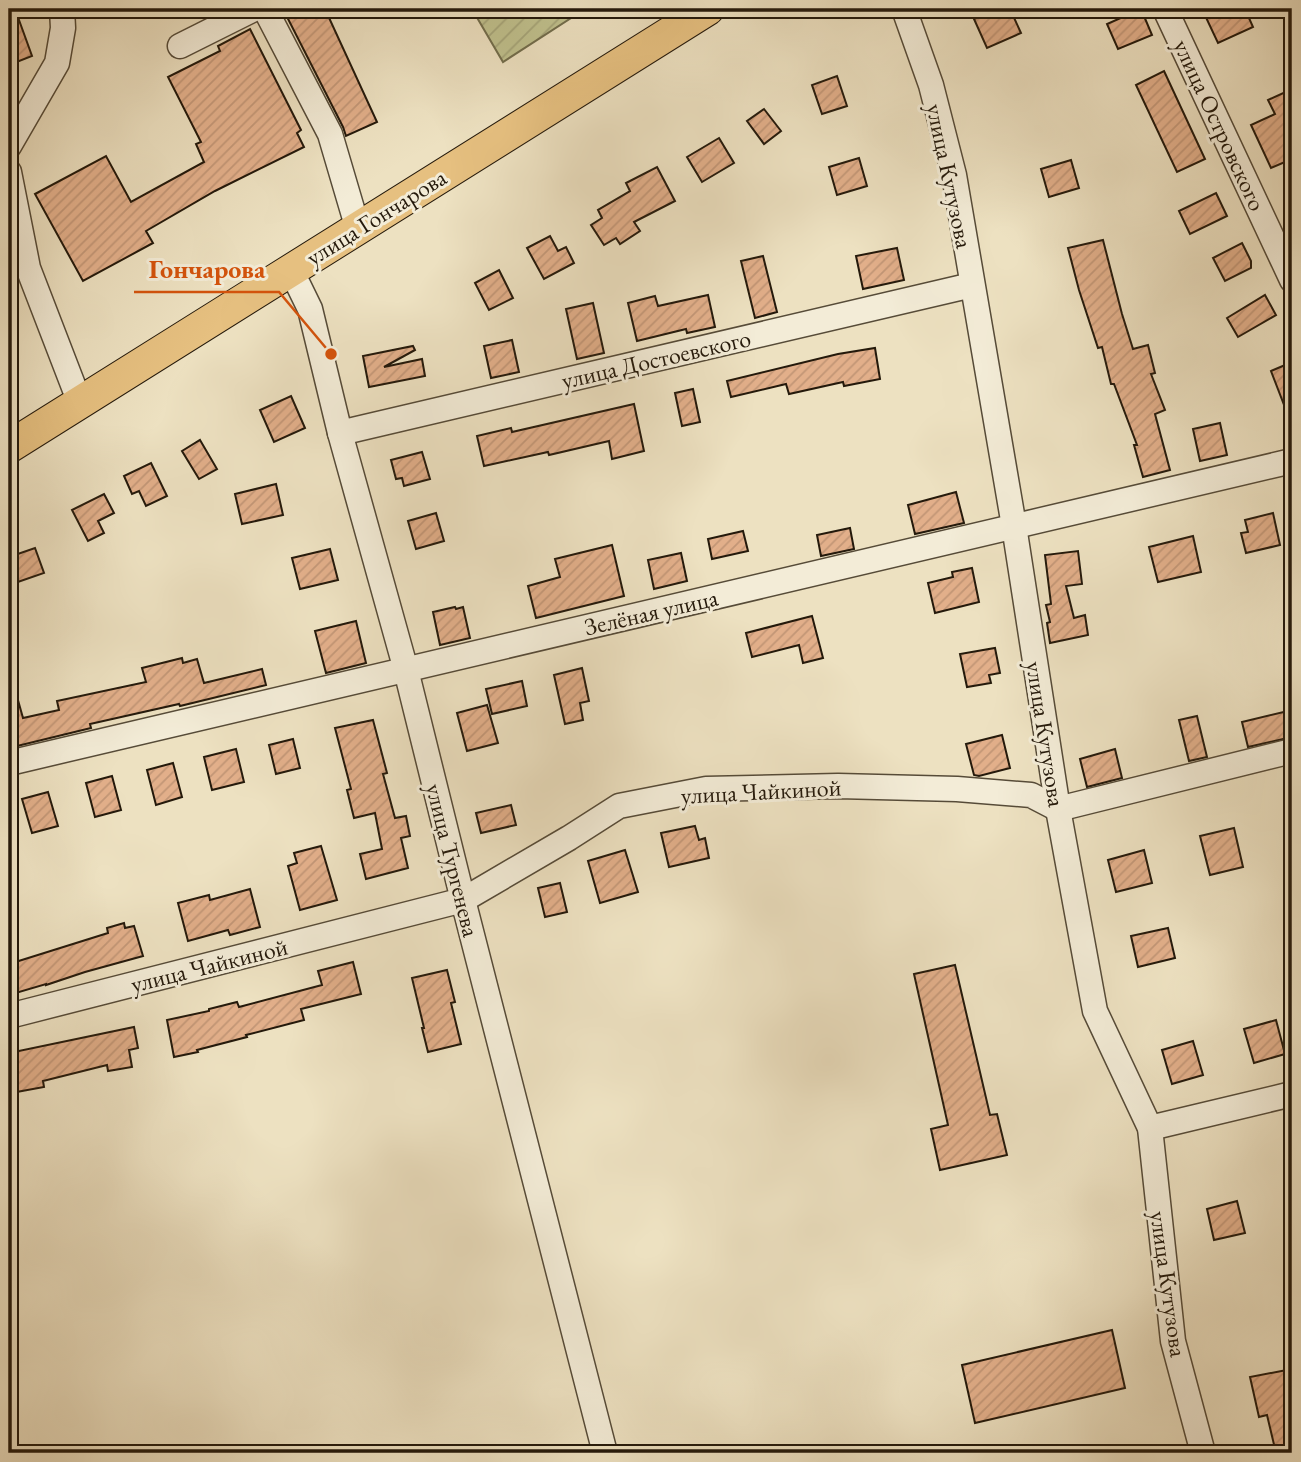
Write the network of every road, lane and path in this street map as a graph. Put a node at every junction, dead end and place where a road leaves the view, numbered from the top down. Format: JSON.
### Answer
{"nodes":[{"id":1,"x":62,"y":9,"type":"edge"},
{"id":2,"x":254,"y":9,"type":"edge"},
{"id":3,"x":265,"y":9,"type":"edge"},
{"id":4,"x":708,"y":9,"type":"edge"},
{"id":5,"x":904,"y":9,"type":"edge"},
{"id":6,"x":1166,"y":9,"type":"edge"},
{"id":7,"x":180,"y":46,"type":"dead end"},
{"id":8,"x":9,"y":146,"type":"edge"},
{"id":9,"x":9,"y":172,"type":"edge"},
{"id":10,"x":358,"y":229,"type":"junction"},
{"id":11,"x":291,"y":270,"type":"junction"},
{"id":12,"x":1292,"y":280,"type":"edge"},
{"id":13,"x":972,"y":285,"type":"junction"},
{"id":14,"x":80,"y":403,"type":"junction"},
{"id":15,"x":340,"y":433,"type":"junction"},
{"id":16,"x":9,"y":447,"type":"edge"},
{"id":17,"x":1292,"y":461,"type":"edge"},
{"id":18,"x":1014,"y":526,"type":"junction"},
{"id":19,"x":406,"y":670,"type":"junction"},
{"id":20,"x":1292,"y":751,"type":"edge"},
{"id":21,"x":9,"y":763,"type":"edge"},
{"id":22,"x":1058,"y":809,"type":"junction"},
{"id":23,"x":463,"y":900,"type":"junction"},
{"id":24,"x":9,"y":1016,"type":"edge"},
{"id":25,"x":1292,"y":1094,"type":"edge"},
{"id":26,"x":1150,"y":1128,"type":"junction"},
{"id":27,"x":605,"y":1453,"type":"edge"},
{"id":28,"x":1203,"y":1453,"type":"edge"}],
"edges":[{"from":1,"to":8,"type":"street"},
{"from":2,"to":7,"type":"street"},
{"from":3,"to":10,"type":"street"},
{"from":4,"to":10,"type":"main road","name":"улица Гончарова"},
{"from":5,"to":13,"type":"street","name":"улица Кутузова"},
{"from":6,"to":12,"type":"street","name":"улица Островского"},
{"from":9,"to":14,"type":"street"},
{"from":10,"to":11,"type":"main road","name":"улица Гончарова"},
{"from":11,"to":14,"type":"main road","name":"улица Гончарова"},
{"from":11,"to":15,"type":"street","name":"улица Тургенева"},
{"from":13,"to":15,"type":"street","name":"улица Достоевского"},
{"from":13,"to":18,"type":"street","name":"улица Кутузова"},
{"from":14,"to":16,"type":"main road","name":"улица Гончарова"},
{"from":15,"to":19,"type":"street","name":"улица Тургенева"},
{"from":17,"to":18,"type":"street","name":"Зелёная улица"},
{"from":18,"to":19,"type":"street","name":"Зелёная улица"},
{"from":18,"to":22,"type":"street","name":"улица Кутузова"},
{"from":19,"to":21,"type":"street","name":"Зелёная улица"},
{"from":19,"to":23,"type":"street","name":"улица Тургенева"},
{"from":20,"to":22,"type":"street"},
{"from":22,"to":23,"type":"street","name":"улица Чайкиной"},
{"from":22,"to":26,"type":"street","name":"улица Кутузова"},
{"from":23,"to":24,"type":"street","name":"улица Чайкиной"},
{"from":23,"to":27,"type":"street","name":"улица Тургенева"},
{"from":25,"to":26,"type":"street"},
{"from":26,"to":28,"type":"street","name":"улица Кутузова"}]}
